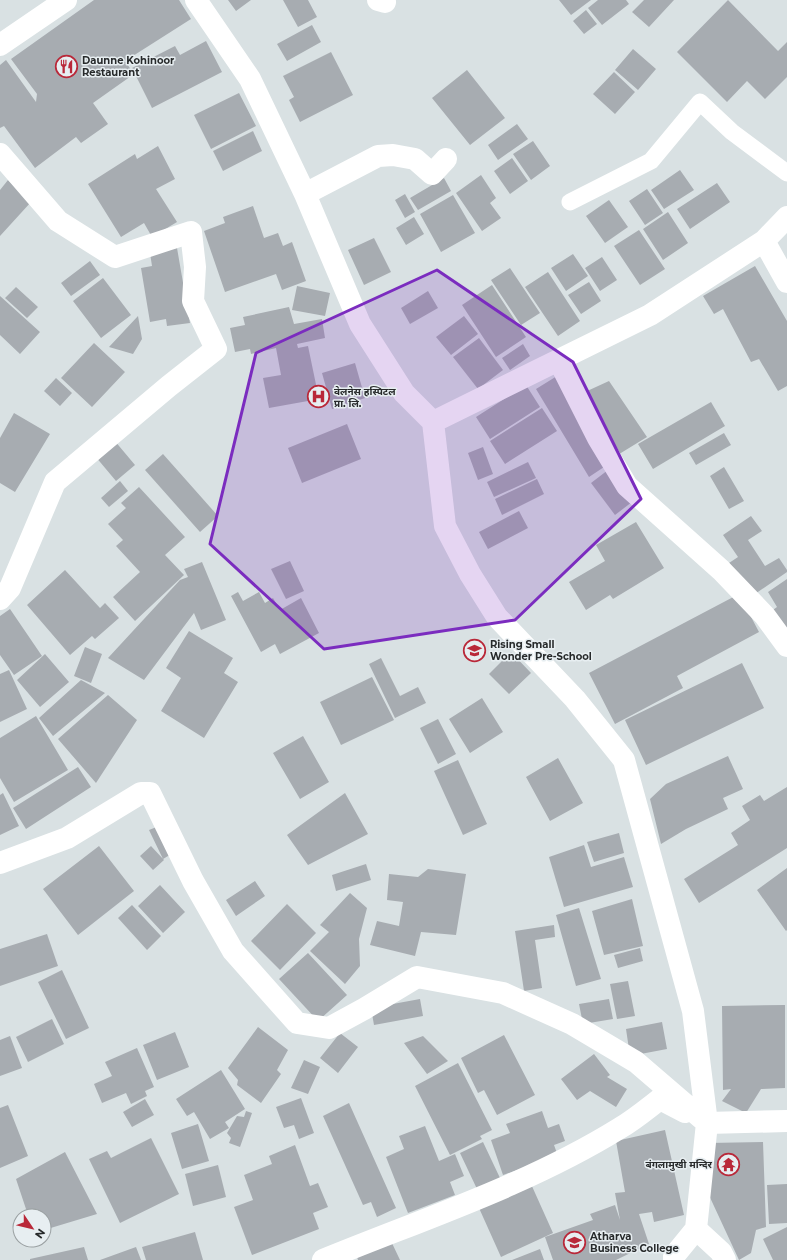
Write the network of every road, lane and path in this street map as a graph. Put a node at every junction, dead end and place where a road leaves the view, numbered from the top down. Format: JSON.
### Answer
{"nodes":[{"id":1,"x":66,"y":0,"type":"edge"},
{"id":2,"x":196,"y":0,"type":"edge"},
{"id":3,"x":0,"y":45,"type":"edge"},
{"id":4,"x":0,"y":154,"type":"edge"},
{"id":5,"x":446,"y":158,"type":"dead end"},
{"id":6,"x":787,"y":173,"type":"edge"},
{"id":7,"x":305,"y":194,"type":"junction"},
{"id":8,"x":570,"y":202,"type":"dead end"},
{"id":9,"x":787,"y":217,"type":"edge"},
{"id":10,"x":764,"y":241,"type":"junction"},
{"id":11,"x":787,"y":282,"type":"edge"},
{"id":12,"x":559,"y":361,"type":"junction"},
{"id":13,"x":433,"y":422,"type":"junction"},
{"id":14,"x":0,"y":599,"type":"edge"},
{"id":15,"x":787,"y":646,"type":"edge"},
{"id":16,"x":0,"y":863,"type":"edge"},
{"id":17,"x":787,"y":1121,"type":"edge"},
{"id":18,"x":707,"y":1123,"type":"junction"},
{"id":19,"x":696,"y":1229,"type":"junction"},
{"id":20,"x":323,"y":1260,"type":"edge"},
{"id":21,"x":674,"y":1260,"type":"edge"},
{"id":22,"x":725,"y":1260,"type":"edge"}],
"edges":[{"from":1,"to":3,"type":"street"},
{"from":2,"to":7,"type":"street"},
{"from":4,"to":14,"type":"street"},
{"from":5,"to":7,"type":"street"},
{"from":6,"to":8,"type":"lane"},
{"from":7,"to":13,"type":"street"},
{"from":9,"to":10,"type":"street"},
{"from":10,"to":11,"type":"street"},
{"from":10,"to":12,"type":"street"},
{"from":12,"to":13,"type":"street"},
{"from":12,"to":15,"type":"street"},
{"from":13,"to":18,"type":"street"},
{"from":16,"to":18,"type":"street"},
{"from":17,"to":18,"type":"street"},
{"from":18,"to":19,"type":"street"},
{"from":18,"to":20,"type":"street"},
{"from":19,"to":21,"type":"street"},
{"from":19,"to":22,"type":"street"}]}
